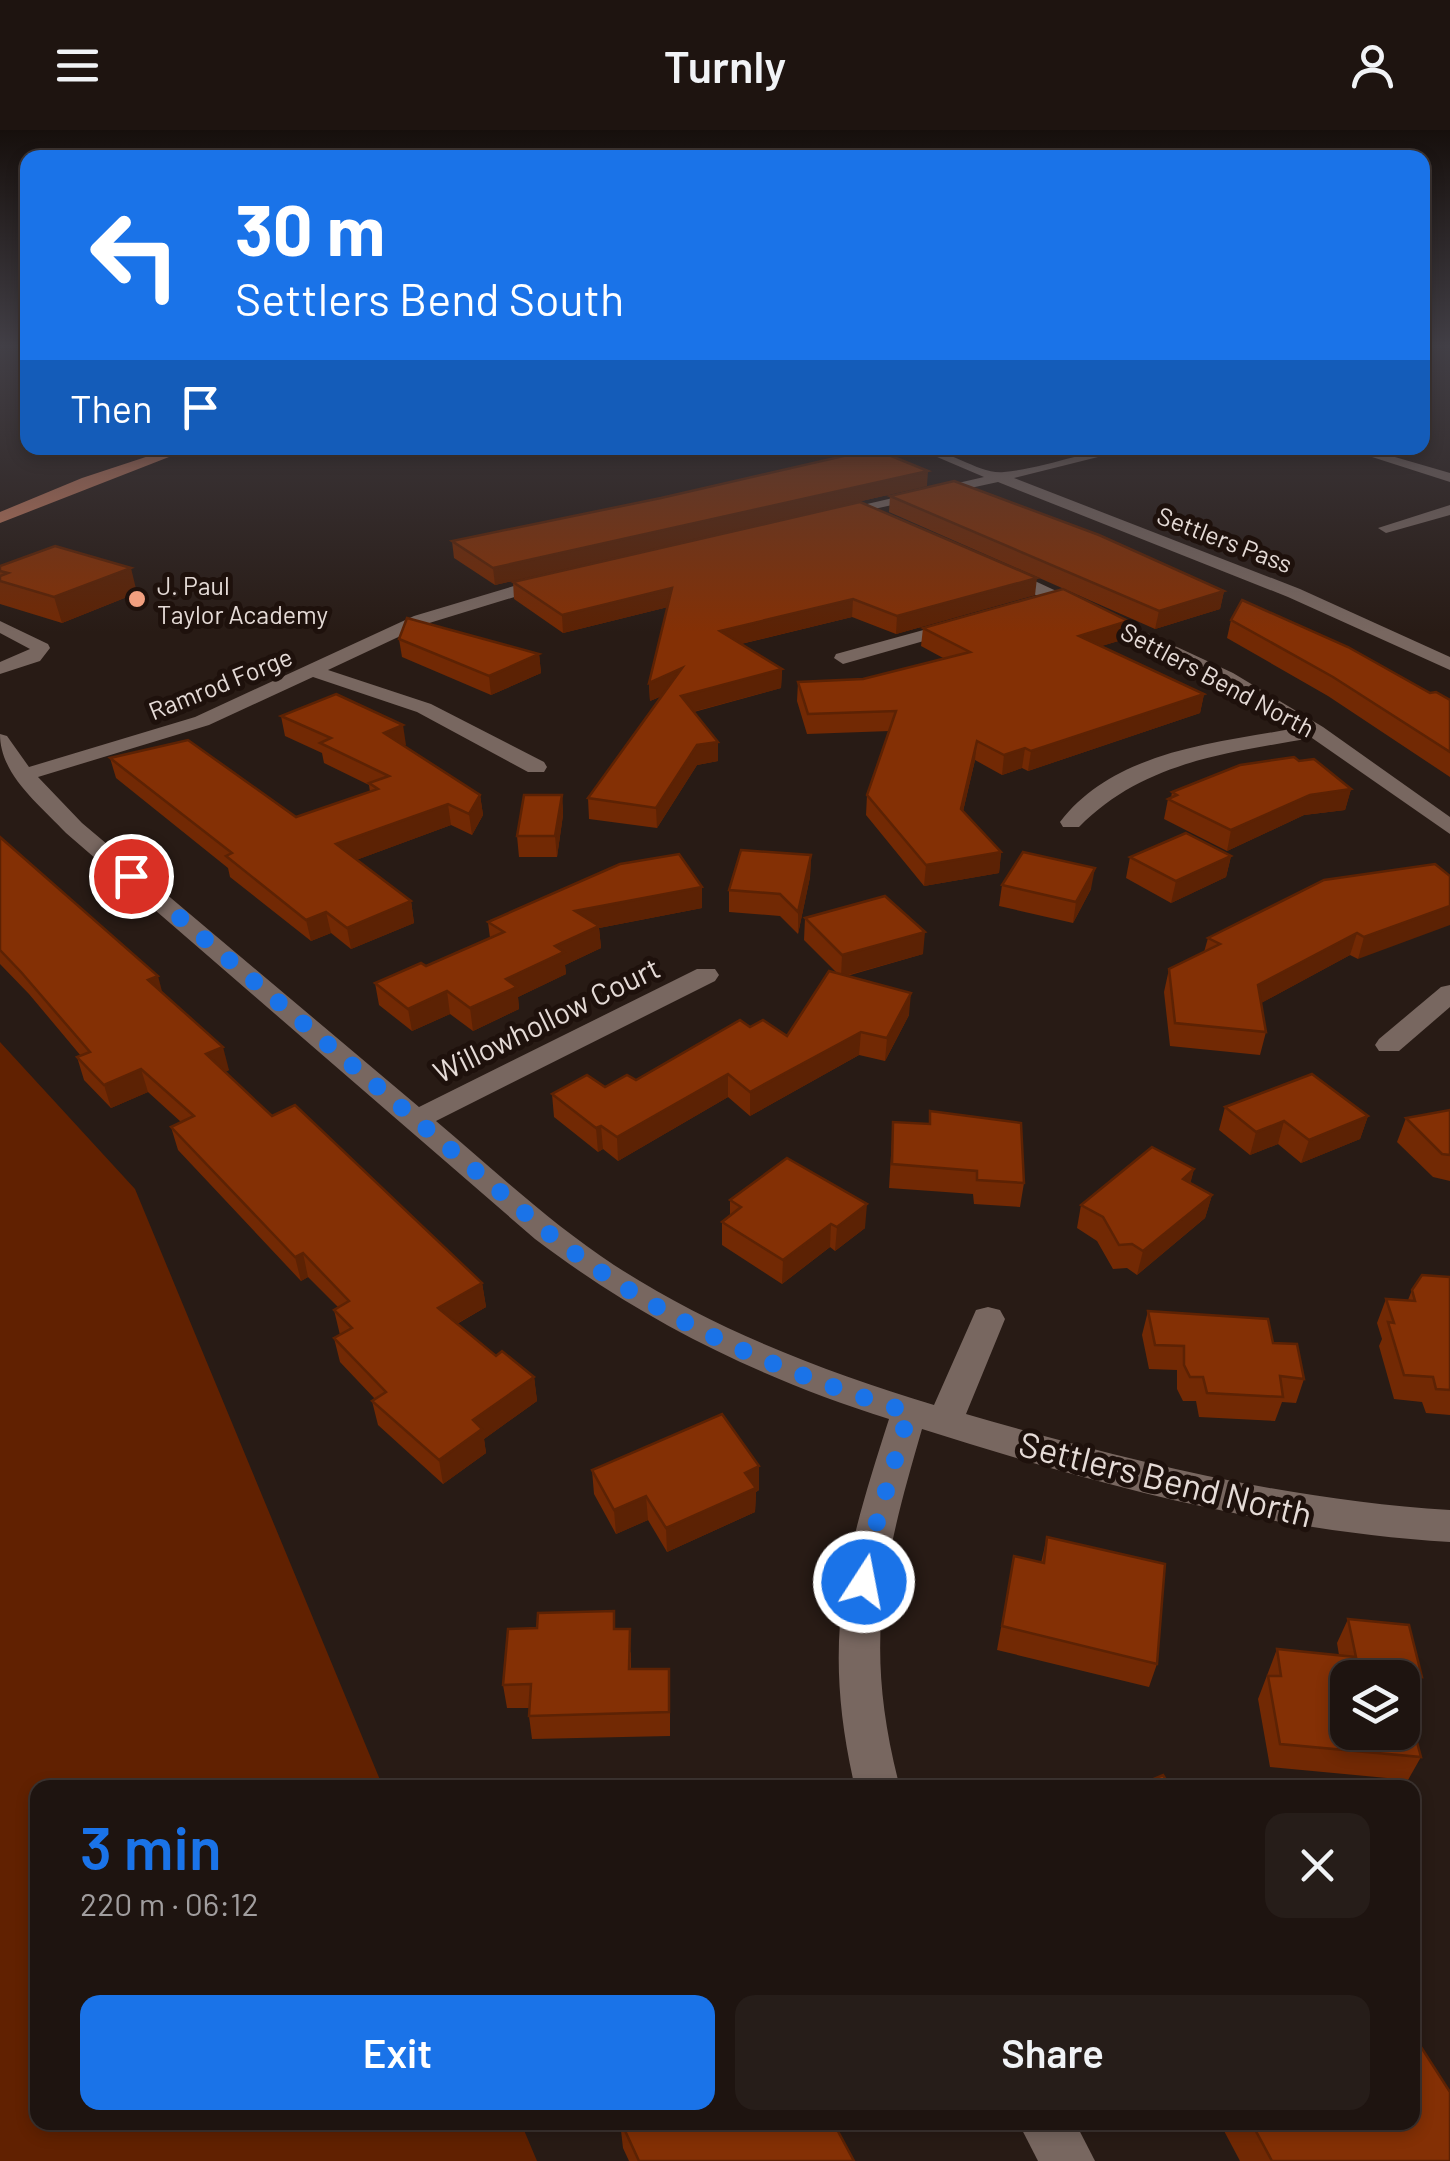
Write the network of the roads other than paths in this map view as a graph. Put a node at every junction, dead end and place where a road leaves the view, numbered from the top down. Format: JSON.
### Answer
{"nodes":[{"id":1,"x":118,"y":455,"type":"edge"},
{"id":2,"x":163,"y":455,"type":"edge"},
{"id":3,"x":941,"y":455,"type":"edge"},
{"id":4,"x":1096,"y":455,"type":"edge"},
{"id":5,"x":1374,"y":455,"type":"edge"},
{"id":6,"x":999,"y":477,"type":"junction"},
{"id":7,"x":1450,"y":478,"type":"edge"},
{"id":8,"x":48,"y":479,"type":"dead end"},
{"id":9,"x":861,"y":509,"type":"junction"},
{"id":10,"x":1450,"y":510,"type":"edge"},
{"id":11,"x":0,"y":518,"type":"edge"},
{"id":12,"x":823,"y":518,"type":"edge"},
{"id":13,"x":897,"y":525,"type":"edge"},
{"id":14,"x":1386,"y":528,"type":"dead end"},
{"id":15,"x":987,"y":566,"type":"edge"},
{"id":16,"x":576,"y":574,"type":"edge"},
{"id":17,"x":1059,"y":598,"type":"junction"},
{"id":18,"x":1023,"y":608,"type":"edge"},
{"id":19,"x":987,"y":618,"type":"edge"},
{"id":20,"x":0,"y":626,"type":"edge"},
{"id":21,"x":842,"y":658,"type":"dead end"},
{"id":22,"x":1450,"y":664,"type":"edge"},
{"id":23,"x":0,"y":668,"type":"edge"},
{"id":24,"x":314,"y":671,"type":"junction"},
{"id":25,"x":1316,"y":731,"type":"junction"},
{"id":26,"x":0,"y":740,"type":"edge"},
{"id":27,"x":536,"y":766,"type":"dead end"},
{"id":28,"x":24,"y":776,"type":"junction"},
{"id":29,"x":1071,"y":822,"type":"dead end"},
{"id":30,"x":1450,"y":827,"type":"edge"},
{"id":31,"x":706,"y":976,"type":"dead end"},
{"id":32,"x":1450,"y":993,"type":"edge"},
{"id":33,"x":1389,"y":1045,"type":"dead end"},
{"id":34,"x":415,"y":1120,"type":"junction"},
{"id":35,"x":988,"y":1319,"type":"dead end"},
{"id":36,"x":927,"y":1417,"type":"junction"},
{"id":37,"x":1450,"y":1526,"type":"edge"},
{"id":38,"x":876,"y":1780,"type":"edge"},
{"id":39,"x":1049,"y":2130,"type":"edge"},
{"id":40,"x":1068,"y":2161,"type":"edge"}],
"edges":[{"from":1,"to":8,"type":"main road"},
{"from":2,"to":11,"type":"main road"},
{"from":3,"to":6,"type":"street","name":"Settlers Pass"},
{"from":4,"to":6,"type":"street"},
{"from":5,"to":7,"type":"street"},
{"from":6,"to":9,"type":"street"},
{"from":6,"to":22,"type":"street","name":"Settlers Pass"},
{"from":9,"to":12,"type":"street"},
{"from":9,"to":13,"type":"street"},
{"from":10,"to":14,"type":"street"},
{"from":15,"to":17,"type":"street","name":"Settlers Bend North"},
{"from":16,"to":24,"type":"street","name":"Ramrod Forge"},
{"from":17,"to":18,"type":"street"},
{"from":17,"to":25,"type":"street","name":"Settlers Bend North"},
{"from":19,"to":21,"type":"street"},
{"from":20,"to":23,"type":"street"},
{"from":24,"to":27,"type":"street"},
{"from":24,"to":28,"type":"street","name":"Ramrod Forge"},
{"from":25,"to":29,"type":"street"},
{"from":25,"to":30,"type":"street","name":"Settlers Bend North"},
{"from":26,"to":28,"type":"street","name":"Settlers Bend North"},
{"from":28,"to":34,"type":"street","name":"Settlers Bend North"},
{"from":31,"to":34,"type":"street","name":"Willowhollow Court"},
{"from":32,"to":33,"type":"street"},
{"from":34,"to":36,"type":"street","name":"Settlers Bend North"},
{"from":35,"to":36,"type":"street"},
{"from":36,"to":37,"type":"street","name":"Settlers Bend North"},
{"from":36,"to":38,"type":"street"},
{"from":39,"to":40,"type":"street"}]}
